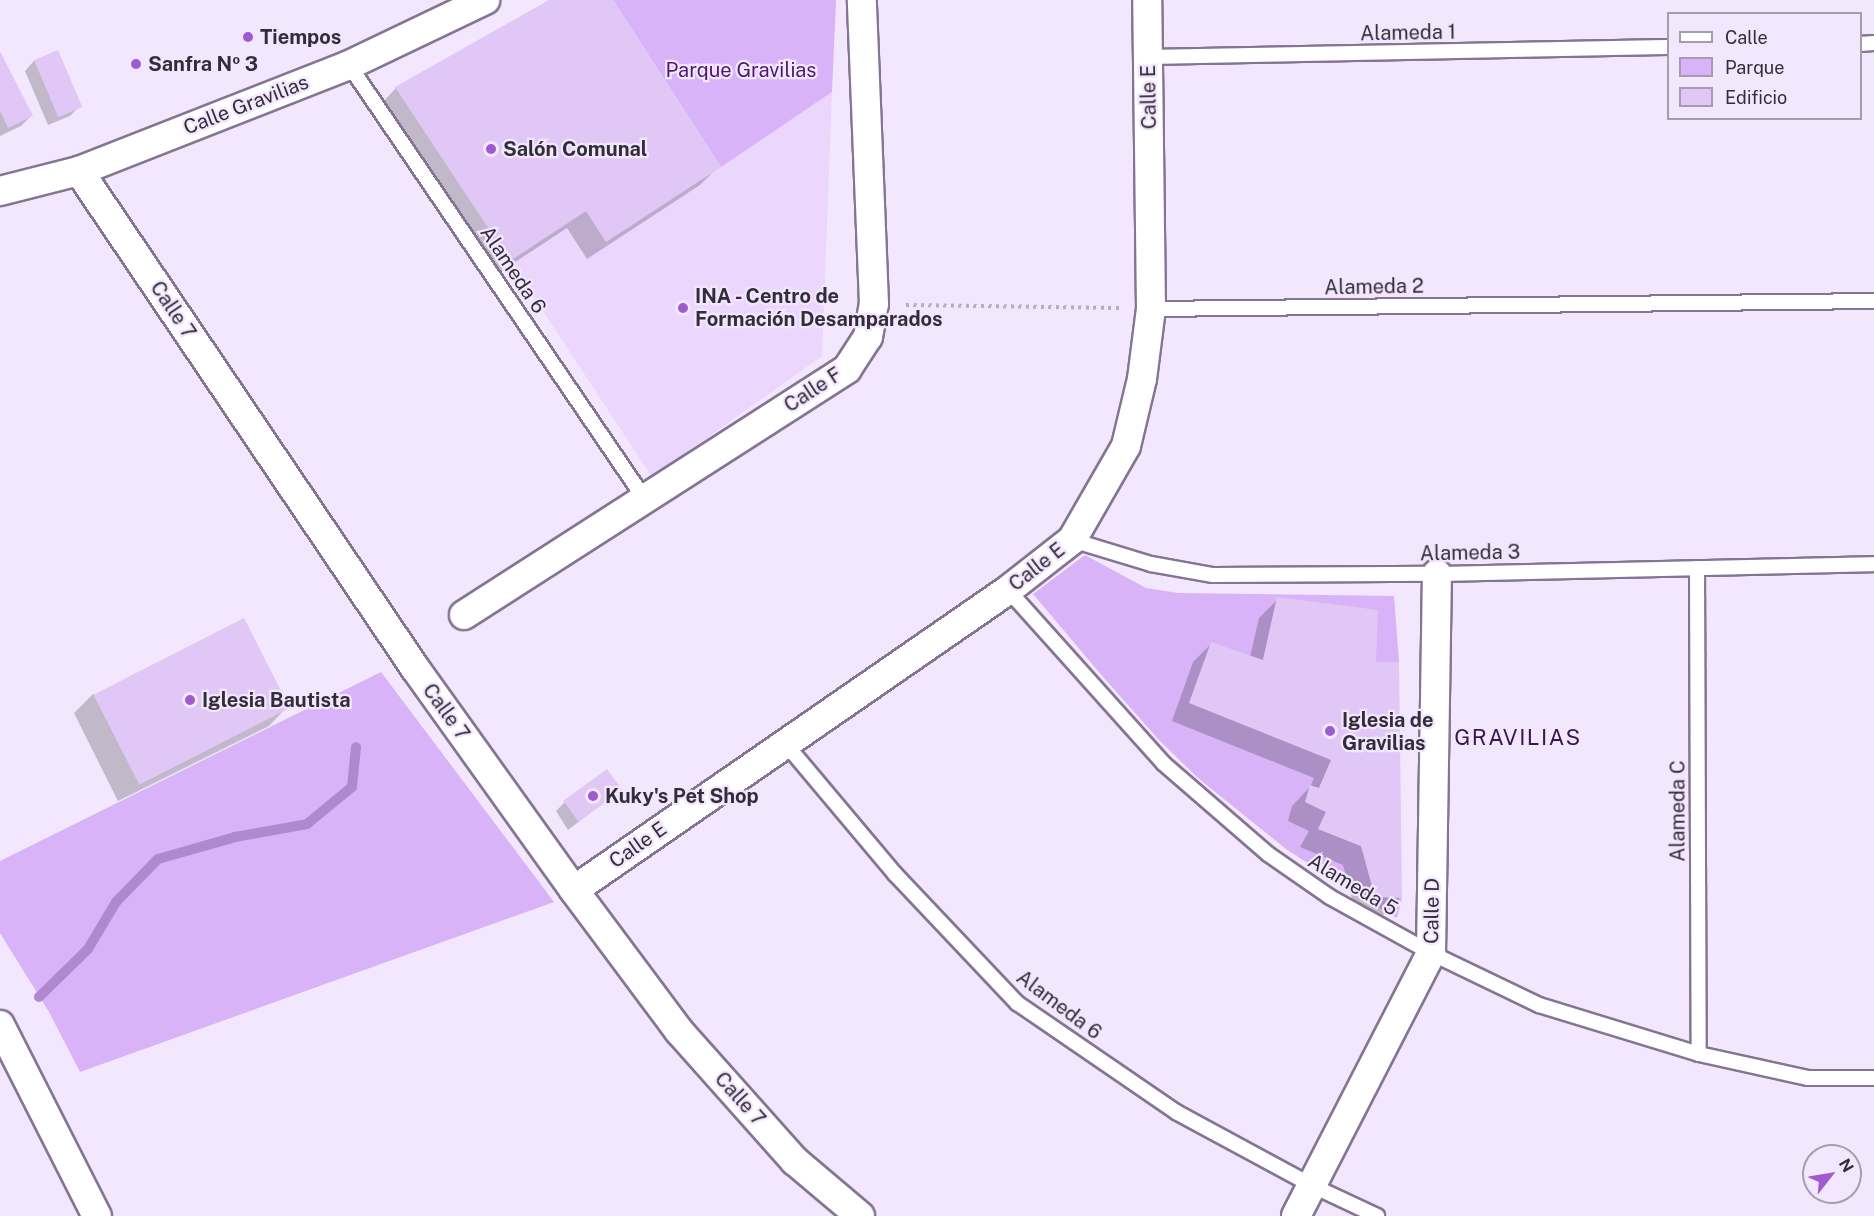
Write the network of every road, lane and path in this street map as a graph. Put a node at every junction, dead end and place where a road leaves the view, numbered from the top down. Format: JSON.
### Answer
{"nodes":[{"id":1,"x":486,"y":0,"type":"edge"},
{"id":2,"x":862,"y":0,"type":"edge"},
{"id":3,"x":1147,"y":0,"type":"edge"},
{"id":4,"x":1667,"y":47,"type":"edge"},
{"id":5,"x":1148,"y":57,"type":"junction"},
{"id":6,"x":349,"y":65,"type":"junction"},
{"id":7,"x":79,"y":171,"type":"junction"},
{"id":8,"x":0,"y":192,"type":"edge"},
{"id":9,"x":1874,"y":301,"type":"edge"},
{"id":10,"x":874,"y":304,"type":"junction"},
{"id":11,"x":1151,"y":309,"type":"junction"},
{"id":12,"x":644,"y":498,"type":"junction"},
{"id":13,"x":1072,"y":540,"type":"junction"},
{"id":14,"x":1874,"y":564,"type":"edge"},
{"id":15,"x":1697,"y":568,"type":"junction"},
{"id":16,"x":1437,"y":574,"type":"junction"},
{"id":17,"x":1008,"y":590,"type":"junction"},
{"id":18,"x":464,"y":615,"type":"dead end"},
{"id":19,"x":785,"y":743,"type":"junction"},
{"id":20,"x":574,"y":890,"type":"junction"},
{"id":21,"x":1431,"y":953,"type":"junction"},
{"id":22,"x":0,"y":1025,"type":"edge"},
{"id":23,"x":1699,"y":1054,"type":"junction"},
{"id":24,"x":1874,"y":1078,"type":"edge"},
{"id":25,"x":1313,"y":1186,"type":"junction"},
{"id":26,"x":97,"y":1216,"type":"edge"},
{"id":27,"x":860,"y":1216,"type":"edge"},
{"id":28,"x":1296,"y":1216,"type":"edge"},
{"id":29,"x":1377,"y":1216,"type":"edge"}],
"edges":[{"from":1,"to":6,"type":"street","name":"Calle Gravilias"},
{"from":2,"to":10,"type":"street","name":"Calle F"},
{"from":3,"to":5,"type":"street","name":"Calle E"},
{"from":4,"to":5,"type":"lane","name":"Alameda 1"},
{"from":5,"to":11,"type":"street","name":"Calle E"},
{"from":6,"to":7,"type":"street","name":"Calle Gravilias"},
{"from":6,"to":12,"type":"lane","name":"Alameda 6"},
{"from":7,"to":8,"type":"street","name":"Calle Gravilias"},
{"from":7,"to":20,"type":"street","name":"Calle 7"},
{"from":9,"to":11,"type":"lane","name":"Alameda 2"},
{"from":10,"to":11,"type":"path"},
{"from":10,"to":12,"type":"street","name":"Calle F"},
{"from":11,"to":13,"type":"street","name":"Calle E"},
{"from":12,"to":18,"type":"street","name":"Calle F"},
{"from":13,"to":16,"type":"lane","name":"Alameda 3"},
{"from":13,"to":17,"type":"street","name":"Calle E"},
{"from":14,"to":15,"type":"lane","name":"Alameda 3"},
{"from":15,"to":16,"type":"lane","name":"Alameda 3"},
{"from":15,"to":23,"type":"lane","name":"Alameda C"},
{"from":16,"to":21,"type":"street","name":"Calle D"},
{"from":17,"to":19,"type":"street","name":"Calle E"},
{"from":17,"to":21,"type":"lane","name":"Alameda 5"},
{"from":19,"to":20,"type":"street","name":"Calle E"},
{"from":19,"to":25,"type":"lane","name":"Alameda 6"},
{"from":20,"to":27,"type":"street","name":"Calle 7"},
{"from":21,"to":23,"type":"lane","name":"Alameda 5"},
{"from":21,"to":25,"type":"street","name":"Calle D"},
{"from":22,"to":26,"type":"street"},
{"from":23,"to":24,"type":"lane","name":"Alameda 5"},
{"from":25,"to":28,"type":"street","name":"Calle D"},
{"from":25,"to":29,"type":"lane","name":"Alameda 6"}]}
